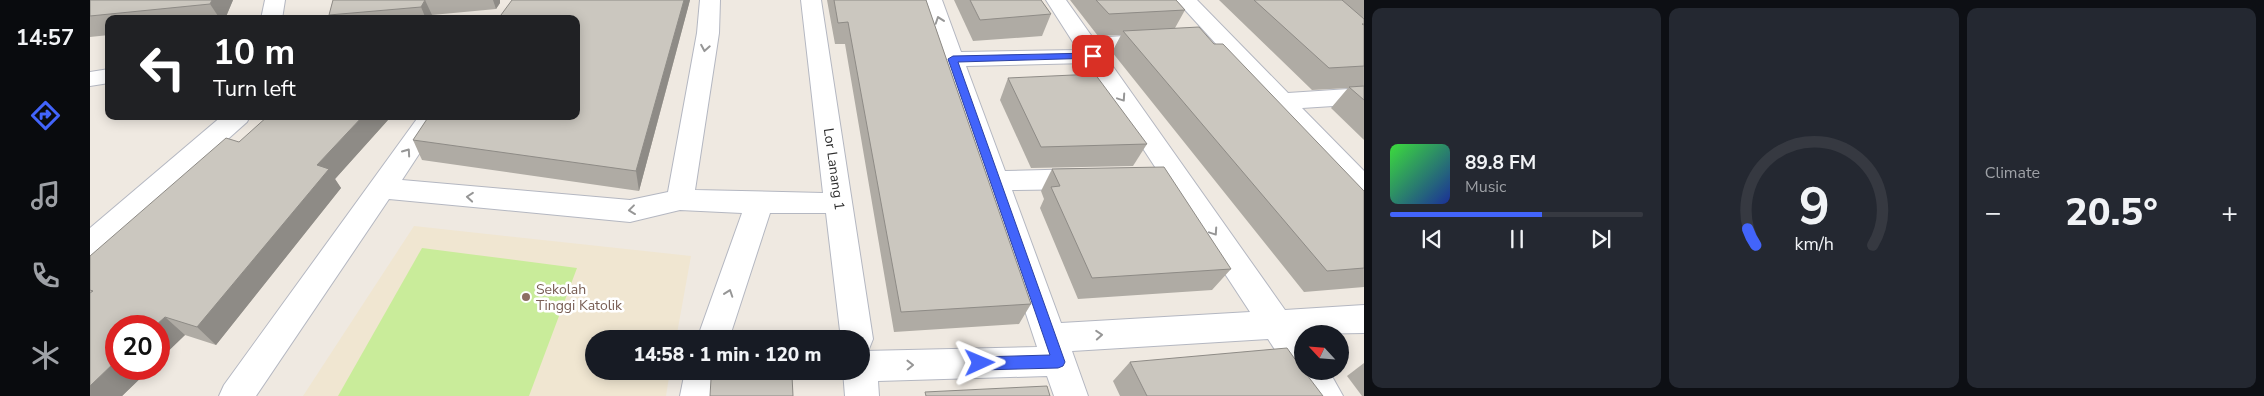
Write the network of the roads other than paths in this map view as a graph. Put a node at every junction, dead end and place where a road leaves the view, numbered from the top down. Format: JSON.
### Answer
{"nodes":[{"id":1,"x":275,"y":0,"type":"edge"},
{"id":2,"x":710,"y":0,"type":"edge"},
{"id":3,"x":811,"y":0,"type":"edge"},
{"id":4,"x":932,"y":0,"type":"edge"},
{"id":5,"x":1056,"y":0,"type":"edge"},
{"id":6,"x":1186,"y":0,"type":"edge"},
{"id":7,"x":272,"y":15,"type":"edge"},
{"id":8,"x":1222,"y":38,"type":"junction"},
{"id":9,"x":1090,"y":50,"type":"junction"},
{"id":10,"x":953,"y":59,"type":"junction"},
{"id":11,"x":105,"y":77,"type":"edge"},
{"id":12,"x":90,"y":79,"type":"edge"},
{"id":13,"x":1364,"y":96,"type":"edge"},
{"id":14,"x":1281,"y":100,"type":"junction"},
{"id":15,"x":233,"y":120,"type":"edge"},
{"id":16,"x":429,"y":120,"type":"edge"},
{"id":17,"x":1175,"y":176,"type":"junction"},
{"id":18,"x":1145,"y":177,"type":"edge"},
{"id":19,"x":1106,"y":178,"type":"edge"},
{"id":20,"x":996,"y":181,"type":"junction"},
{"id":21,"x":382,"y":188,"type":"junction"},
{"id":22,"x":1364,"y":188,"type":"edge"},
{"id":23,"x":680,"y":200,"type":"junction"},
{"id":24,"x":759,"y":203,"type":"junction"},
{"id":25,"x":838,"y":203,"type":"junction"},
{"id":26,"x":90,"y":245,"type":"edge"},
{"id":27,"x":1364,"y":319,"type":"edge"},
{"id":28,"x":1277,"y":324,"type":"junction"},
{"id":29,"x":716,"y":330,"type":"edge"},
{"id":30,"x":856,"y":330,"type":"edge"},
{"id":31,"x":1054,"y":350,"type":"junction"},
{"id":32,"x":1294,"y":350,"type":"edge"},
{"id":33,"x":870,"y":365,"type":"edge"},
{"id":34,"x":700,"y":380,"type":"edge"},
{"id":35,"x":861,"y":380,"type":"edge"},
{"id":36,"x":1315,"y":380,"type":"edge"},
{"id":37,"x":236,"y":396,"type":"edge"},
{"id":38,"x":697,"y":396,"type":"edge"},
{"id":39,"x":862,"y":396,"type":"edge"},
{"id":40,"x":1071,"y":396,"type":"edge"},
{"id":41,"x":1326,"y":396,"type":"edge"}],
"edges":[{"from":1,"to":7,"type":"street"},
{"from":2,"to":23,"type":"street","one_way":true},
{"from":3,"to":25,"type":"street","name":"Lor Lanang 1"},
{"from":10,"to":4,"type":"street","one_way":true},
{"from":5,"to":9,"type":"street"},
{"from":6,"to":8,"type":"street"},
{"from":8,"to":9,"type":"street"},
{"from":8,"to":14,"type":"street"},
{"from":9,"to":10,"type":"street"},
{"from":9,"to":17,"type":"street","one_way":true},
{"from":10,"to":20,"type":"street"},
{"from":11,"to":12,"type":"street"},
{"from":13,"to":14,"type":"street"},
{"from":14,"to":22,"type":"street"},
{"from":15,"to":26,"type":"street"},
{"from":21,"to":16,"type":"street","one_way":true},
{"from":17,"to":18,"type":"street"},
{"from":17,"to":28,"type":"street","one_way":true},
{"from":19,"to":20,"type":"street"},
{"from":20,"to":31,"type":"street"},
{"from":23,"to":21,"type":"street","one_way":true},
{"from":21,"to":37,"type":"street"},
{"from":23,"to":24,"type":"street"},
{"from":24,"to":25,"type":"street"},
{"from":29,"to":24,"type":"street","one_way":true},
{"from":25,"to":30,"type":"street","name":"Lor Lanang 1"},
{"from":27,"to":28,"type":"street"},
{"from":31,"to":28,"type":"street","one_way":true},
{"from":28,"to":32,"type":"street"},
{"from":33,"to":31,"type":"street","one_way":true},
{"from":31,"to":40,"type":"street"},
{"from":34,"to":38,"type":"street"},
{"from":35,"to":39,"type":"street"},
{"from":36,"to":41,"type":"street"}]}
